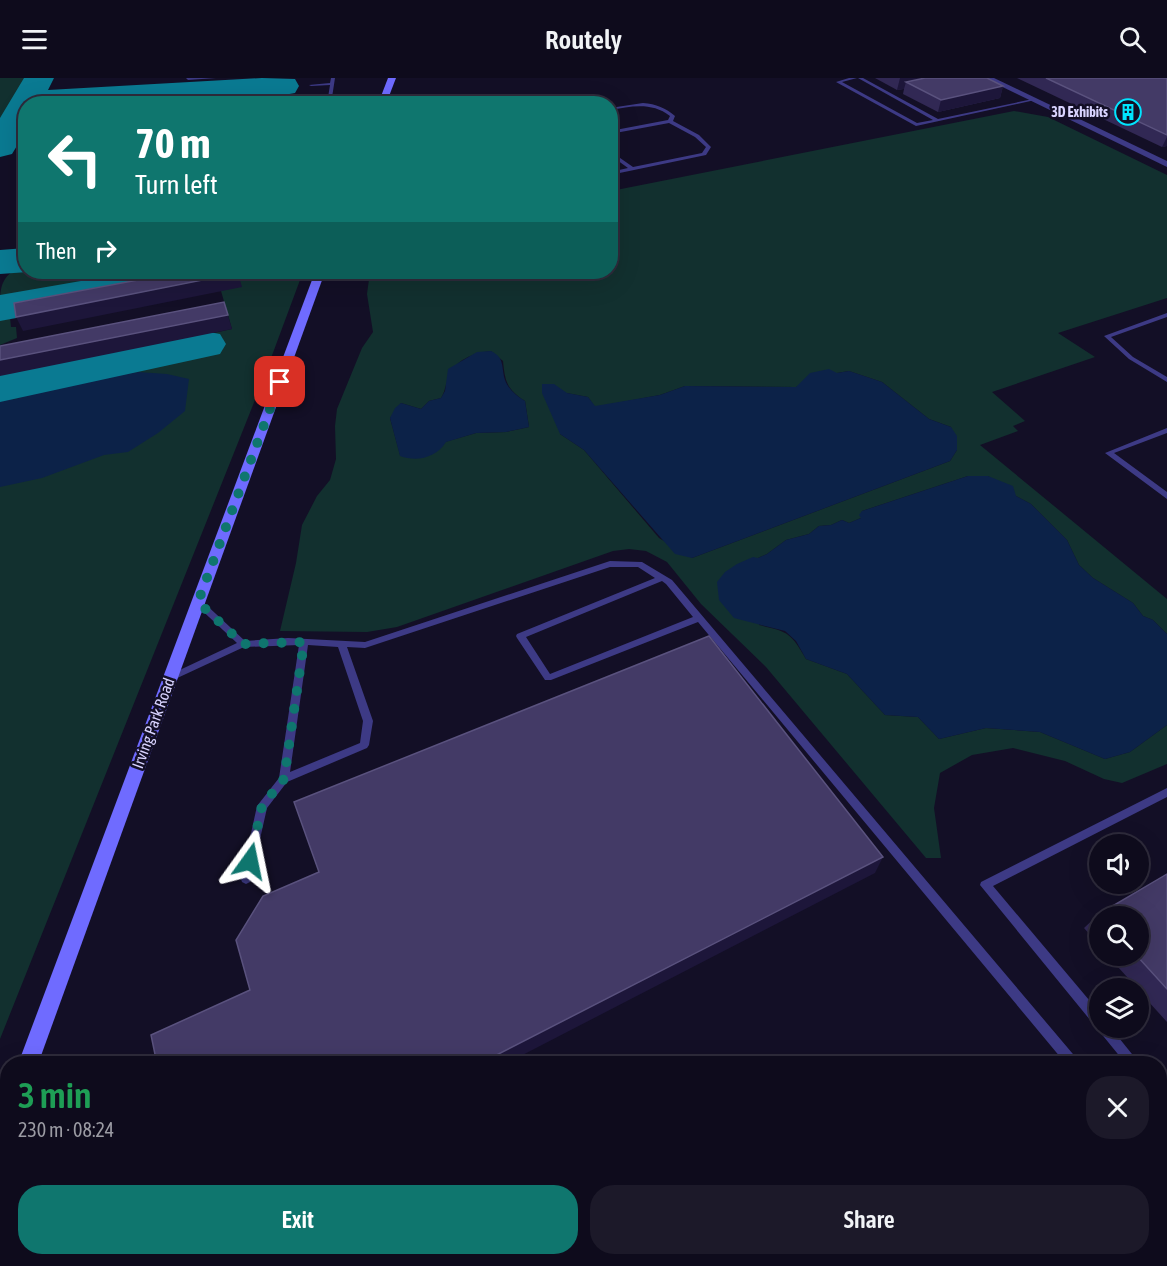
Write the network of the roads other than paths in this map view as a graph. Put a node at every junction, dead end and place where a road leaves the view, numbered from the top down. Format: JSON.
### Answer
{"nodes":[{"id":1,"x":214,"y":78,"type":"edge"},
{"id":2,"x":392,"y":78,"type":"edge"},
{"id":3,"x":855,"y":78,"type":"edge"},
{"id":4,"x":860,"y":78,"type":"edge"},
{"id":5,"x":988,"y":78,"type":"edge"},
{"id":6,"x":188,"y":80,"type":"edge"},
{"id":7,"x":332,"y":81,"type":"edge"},
{"id":8,"x":311,"y":85,"type":"dead end"},
{"id":9,"x":330,"y":96,"type":"edge"},
{"id":10,"x":385,"y":96,"type":"edge"},
{"id":11,"x":1033,"y":100,"type":"junction"},
{"id":12,"x":618,"y":107,"type":"edge"},
{"id":13,"x":670,"y":121,"type":"junction"},
{"id":14,"x":939,"y":121,"type":"junction"},
{"id":15,"x":618,"y":131,"type":"edge"},
{"id":16,"x":618,"y":158,"type":"edge"},
{"id":17,"x":1167,"y":164,"type":"edge"},
{"id":18,"x":632,"y":169,"type":"junction"},
{"id":19,"x":618,"y":172,"type":"edge"},
{"id":20,"x":317,"y":279,"type":"edge"},
{"id":21,"x":1167,"y":315,"type":"edge"},
{"id":22,"x":1167,"y":380,"type":"edge"},
{"id":23,"x":1167,"y":430,"type":"edge"},
{"id":24,"x":1167,"y":496,"type":"edge"},
{"id":25,"x":662,"y":578,"type":"junction"},
{"id":26,"x":198,"y":602,"type":"junction"},
{"id":27,"x":699,"y":618,"type":"junction"},
{"id":28,"x":304,"y":642,"type":"junction"},
{"id":29,"x":243,"y":644,"type":"junction"},
{"id":30,"x":341,"y":644,"type":"junction"},
{"id":31,"x":170,"y":678,"type":"junction"},
{"id":32,"x":284,"y":779,"type":"junction"},
{"id":33,"x":1167,"y":792,"type":"edge"},
{"id":34,"x":246,"y":879,"type":"dead end"},
{"id":35,"x":1089,"y":1010,"type":"edge"},
{"id":36,"x":1112,"y":1038,"type":"edge"},
{"id":37,"x":31,"y":1056,"type":"edge"},
{"id":38,"x":1067,"y":1056,"type":"edge"},
{"id":39,"x":1127,"y":1056,"type":"edge"}],
"edges":[{"from":1,"to":6,"type":"lane"},
{"from":2,"to":10,"type":"main road"},
{"from":3,"to":14,"type":"lane"},
{"from":4,"to":14,"type":"lane"},
{"from":5,"to":11,"type":"street"},
{"from":7,"to":8,"type":"lane"},
{"from":7,"to":9,"type":"lane"},
{"from":11,"to":14,"type":"lane"},
{"from":11,"to":17,"type":"street"},
{"from":12,"to":13,"type":"lane"},
{"from":13,"to":15,"type":"lane"},
{"from":13,"to":18,"type":"lane"},
{"from":16,"to":18,"type":"lane"},
{"from":18,"to":19,"type":"lane"},
{"from":20,"to":26,"type":"main road","name":"Irving Park Road"},
{"from":21,"to":22,"type":"lane"},
{"from":23,"to":24,"type":"lane"},
{"from":25,"to":27,"type":"lane"},
{"from":25,"to":27,"type":"lane"},
{"from":25,"to":30,"type":"lane"},
{"from":26,"to":29,"type":"lane"},
{"from":26,"to":31,"type":"main road","name":"Irving Park Road"},
{"from":27,"to":38,"type":"lane"},
{"from":28,"to":29,"type":"lane"},
{"from":28,"to":30,"type":"lane"},
{"from":28,"to":32,"type":"lane"},
{"from":29,"to":31,"type":"lane"},
{"from":30,"to":32,"type":"lane"},
{"from":31,"to":37,"type":"main road","name":"Irving Park Road"},
{"from":32,"to":34,"type":"lane"},
{"from":33,"to":35,"type":"lane"},
{"from":36,"to":39,"type":"lane"}]}
